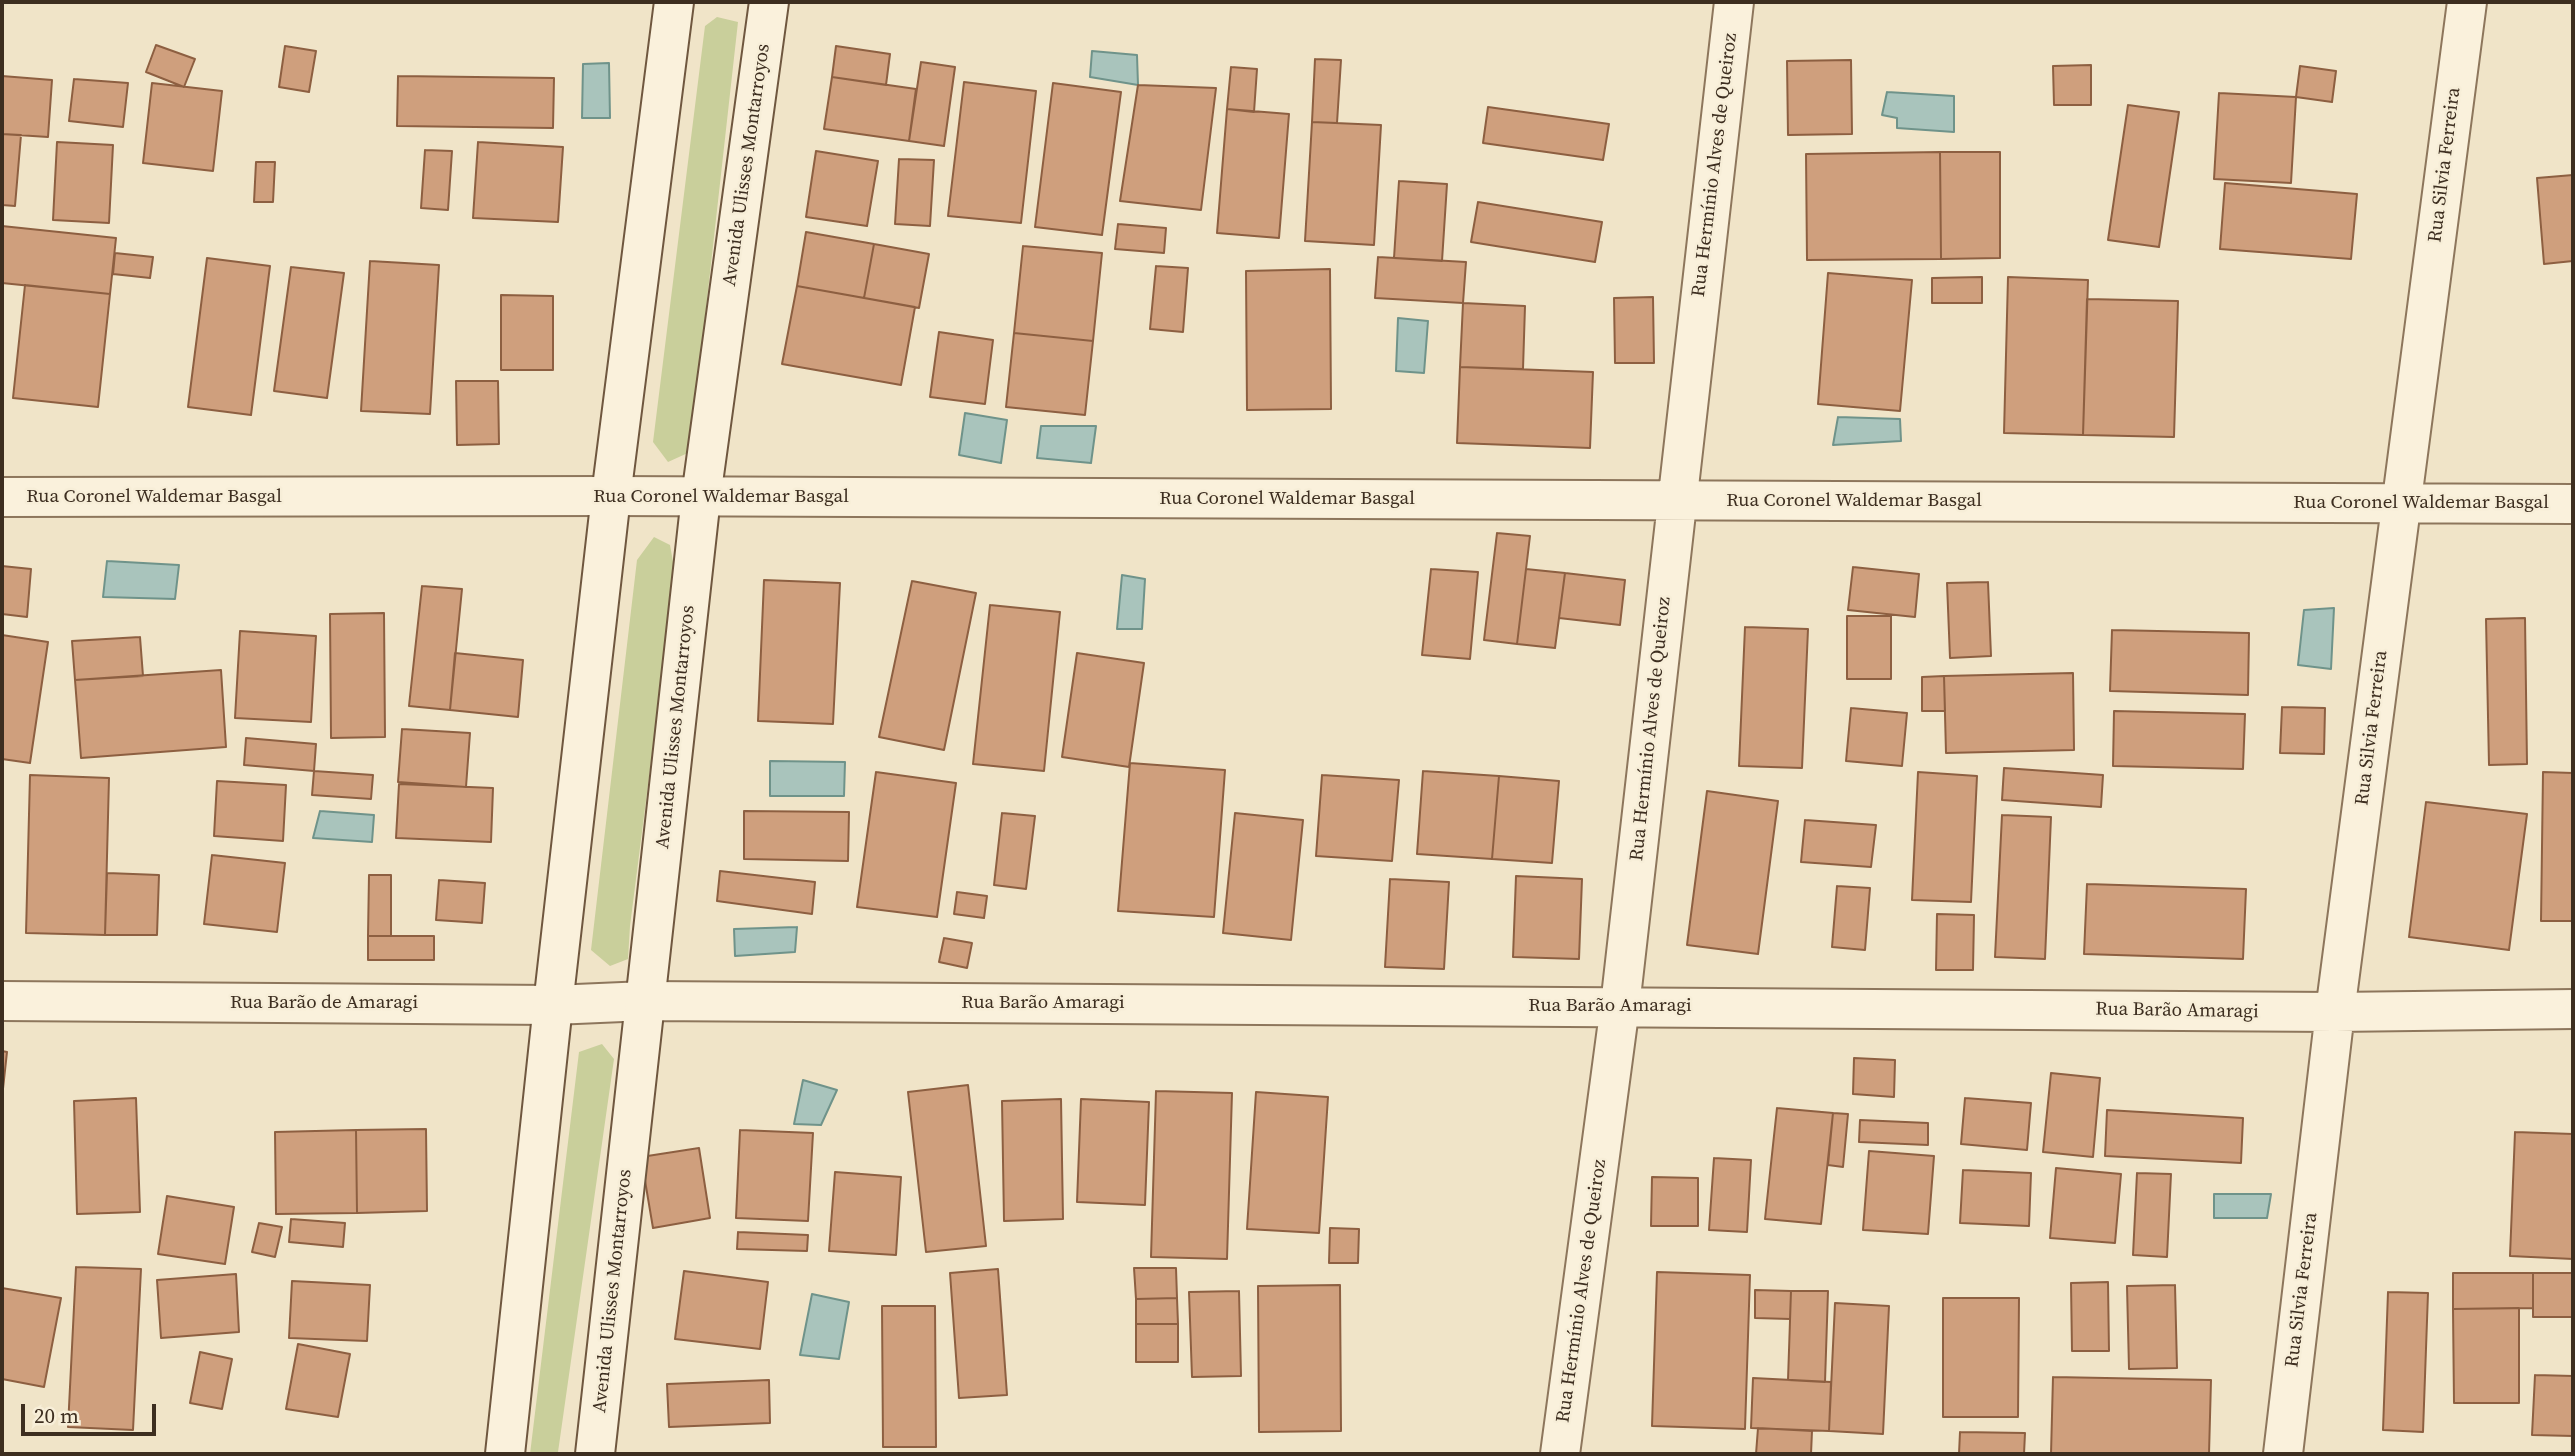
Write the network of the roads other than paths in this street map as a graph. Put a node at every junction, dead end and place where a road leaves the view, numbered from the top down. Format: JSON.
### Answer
{"nodes":[{"id":1,"x":674,"y":2,"type":"edge"},
{"id":2,"x":769,"y":2,"type":"edge"},
{"id":3,"x":1734,"y":2,"type":"edge"},
{"id":4,"x":2467,"y":2,"type":"edge"},
{"id":5,"x":611,"y":496,"type":"junction"},
{"id":6,"x":2,"y":497,"type":"edge"},
{"id":7,"x":701,"y":497,"type":"junction"},
{"id":8,"x":1677,"y":500,"type":"junction"},
{"id":9,"x":2401,"y":503,"type":"junction"},
{"id":10,"x":2573,"y":504,"type":"edge"},
{"id":11,"x":2,"y":1001,"type":"edge"},
{"id":12,"x":646,"y":1001,"type":"junction"},
{"id":13,"x":553,"y":1004,"type":"junction"},
{"id":14,"x":1620,"y":1006,"type":"junction"},
{"id":15,"x":2573,"y":1009,"type":"edge"},
{"id":16,"x":2335,"y":1012,"type":"junction"},
{"id":17,"x":505,"y":1454,"type":"edge"},
{"id":18,"x":595,"y":1454,"type":"edge"},
{"id":19,"x":1560,"y":1454,"type":"edge"},
{"id":20,"x":2283,"y":1454,"type":"edge"}],
"edges":[{"from":1,"to":5,"type":"street"},
{"from":2,"to":7,"type":"street","name":"Avenida Ulisses Montarroyos"},
{"from":3,"to":8,"type":"street","name":"Rua Hermínio Alves de Queiroz"},
{"from":4,"to":9,"type":"street","name":"Rua Silvia Ferreira"},
{"from":5,"to":6,"type":"street","name":"Rua Coronel Waldemar Basgal"},
{"from":5,"to":7,"type":"street","name":"Rua Coronel Waldemar Basgal"},
{"from":5,"to":13,"type":"street"},
{"from":7,"to":8,"type":"street","name":"Rua Coronel Waldemar Basgal"},
{"from":7,"to":12,"type":"street","name":"Avenida Ulisses Montarroyos"},
{"from":8,"to":9,"type":"street","name":"Rua Coronel Waldemar Basgal"},
{"from":8,"to":14,"type":"street","name":"Rua Hermínio Alves de Queiroz"},
{"from":9,"to":10,"type":"street","name":"Rua Coronel Waldemar Basgal"},
{"from":9,"to":16,"type":"street","name":"Rua Silvia Ferreira"},
{"from":11,"to":13,"type":"street","name":"Rua Barão de Amaragi"},
{"from":12,"to":13,"type":"street","name":"Rua Barão de Amaragi"},
{"from":12,"to":14,"type":"street","name":"Rua Barão Amaragi"},
{"from":12,"to":18,"type":"street","name":"Avenida Ulisses Montarroyos"},
{"from":13,"to":17,"type":"street"},
{"from":14,"to":16,"type":"street","name":"Rua Barão Amaragi"},
{"from":14,"to":19,"type":"street","name":"Rua Hermínio Alves de Queiroz"},
{"from":15,"to":16,"type":"street","name":"Rua Barão Amaragi"},
{"from":16,"to":20,"type":"street","name":"Rua Silvia Ferreira"}]}
